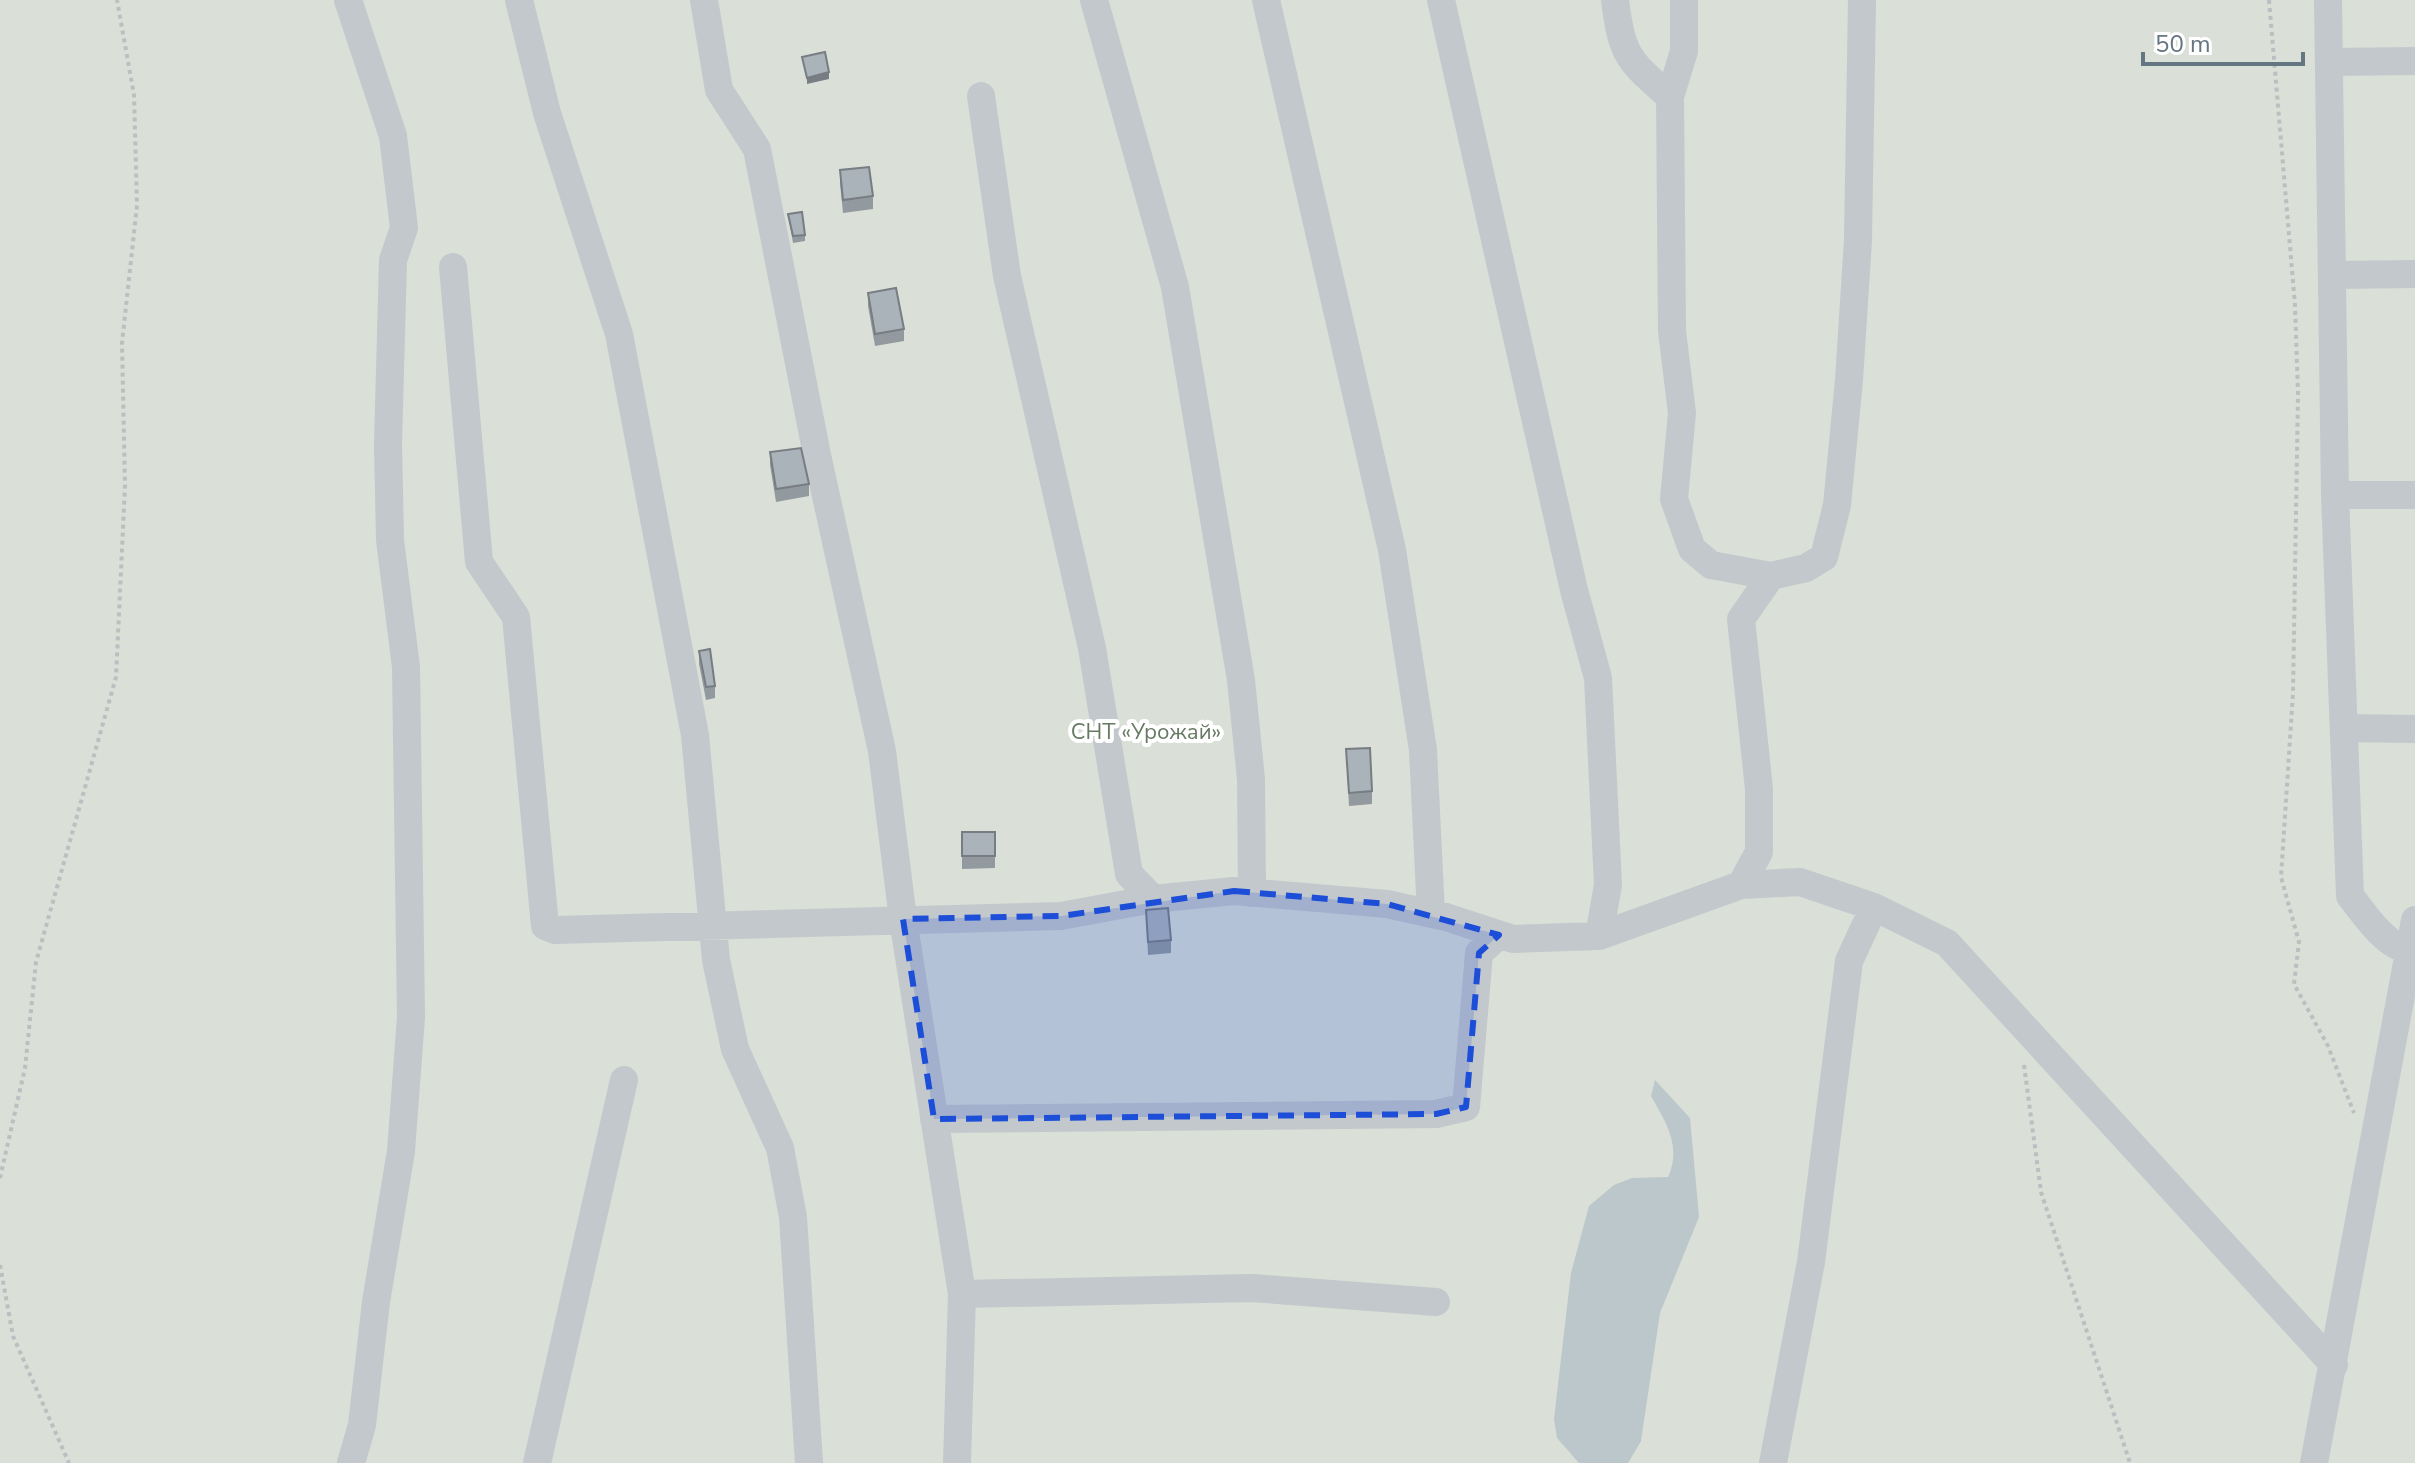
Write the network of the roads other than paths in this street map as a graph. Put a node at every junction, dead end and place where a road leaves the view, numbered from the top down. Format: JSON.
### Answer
{"nodes":[{"id":1,"x":348,"y":0,"type":"edge"},
{"id":2,"x":519,"y":0,"type":"edge"},
{"id":3,"x":704,"y":0,"type":"edge"},
{"id":4,"x":1094,"y":0,"type":"edge"},
{"id":5,"x":1266,"y":0,"type":"edge"},
{"id":6,"x":1441,"y":0,"type":"edge"},
{"id":7,"x":1615,"y":0,"type":"edge"},
{"id":8,"x":1684,"y":0,"type":"edge"},
{"id":9,"x":1862,"y":0,"type":"edge"},
{"id":10,"x":2328,"y":0,"type":"edge"},
{"id":11,"x":2415,"y":61,"type":"edge"},
{"id":12,"x":2331,"y":62,"type":"junction"},
{"id":13,"x":981,"y":96,"type":"dead end"},
{"id":14,"x":1670,"y":97,"type":"junction"},
{"id":15,"x":453,"y":267,"type":"dead end"},
{"id":16,"x":2415,"y":274,"type":"edge"},
{"id":17,"x":2335,"y":275,"type":"junction"},
{"id":18,"x":2335,"y":495,"type":"junction"},
{"id":19,"x":2415,"y":495,"type":"edge"},
{"id":20,"x":1771,"y":576,"type":"junction"},
{"id":21,"x":2346,"y":728,"type":"junction"},
{"id":22,"x":2415,"y":729,"type":"edge"},
{"id":23,"x":1741,"y":885,"type":"junction"},
{"id":24,"x":1252,"y":893,"type":"junction"},
{"id":25,"x":1153,"y":899,"type":"junction"},
{"id":26,"x":1874,"y":907,"type":"junction"},
{"id":27,"x":1431,"y":914,"type":"junction"},
{"id":28,"x":903,"y":919,"type":"junction"},
{"id":29,"x":2415,"y":920,"type":"edge"},
{"id":30,"x":713,"y":926,"type":"junction"},
{"id":31,"x":1499,"y":935,"type":"junction"},
{"id":32,"x":1599,"y":936,"type":"junction"},
{"id":33,"x":2411,"y":951,"type":"edge"},
{"id":34,"x":624,"y":1080,"type":"dead end"},
{"id":35,"x":934,"y":1119,"type":"junction"},
{"id":36,"x":962,"y":1294,"type":"junction"},
{"id":37,"x":1436,"y":1302,"type":"dead end"},
{"id":38,"x":2334,"y":1365,"type":"junction"},
{"id":39,"x":351,"y":1463,"type":"edge"},
{"id":40,"x":537,"y":1463,"type":"edge"},
{"id":41,"x":809,"y":1463,"type":"edge"},
{"id":42,"x":957,"y":1463,"type":"edge"},
{"id":43,"x":1773,"y":1463,"type":"edge"},
{"id":44,"x":2314,"y":1463,"type":"edge"}],
"edges":[{"from":1,"to":39,"type":"street"},
{"from":2,"to":30,"type":"street"},
{"from":3,"to":28,"type":"street"},
{"from":4,"to":24,"type":"street"},
{"from":5,"to":27,"type":"street"},
{"from":6,"to":32,"type":"street"},
{"from":7,"to":14,"type":"street"},
{"from":8,"to":14,"type":"street"},
{"from":9,"to":20,"type":"street"},
{"from":10,"to":12,"type":"street"},
{"from":11,"to":12,"type":"street"},
{"from":12,"to":17,"type":"street"},
{"from":13,"to":25,"type":"street"},
{"from":14,"to":20,"type":"street"},
{"from":15,"to":30,"type":"street"},
{"from":16,"to":17,"type":"street"},
{"from":17,"to":18,"type":"street"},
{"from":18,"to":19,"type":"street"},
{"from":18,"to":21,"type":"street"},
{"from":20,"to":23,"type":"street"},
{"from":21,"to":22,"type":"street"},
{"from":21,"to":33,"type":"street"},
{"from":23,"to":26,"type":"street"},
{"from":23,"to":32,"type":"street"},
{"from":24,"to":25,"type":"street"},
{"from":24,"to":27,"type":"street"},
{"from":25,"to":28,"type":"street"},
{"from":26,"to":38,"type":"street"},
{"from":26,"to":43,"type":"street"},
{"from":27,"to":31,"type":"street"},
{"from":28,"to":30,"type":"street"},
{"from":28,"to":35,"type":"street"},
{"from":29,"to":33,"type":"street"},
{"from":30,"to":41,"type":"street"},
{"from":31,"to":32,"type":"street"},
{"from":31,"to":35,"type":"street"},
{"from":33,"to":38,"type":"street"},
{"from":34,"to":40,"type":"street"},
{"from":35,"to":36,"type":"street"},
{"from":36,"to":37,"type":"street"},
{"from":36,"to":42,"type":"street"},
{"from":38,"to":44,"type":"street"}]}
